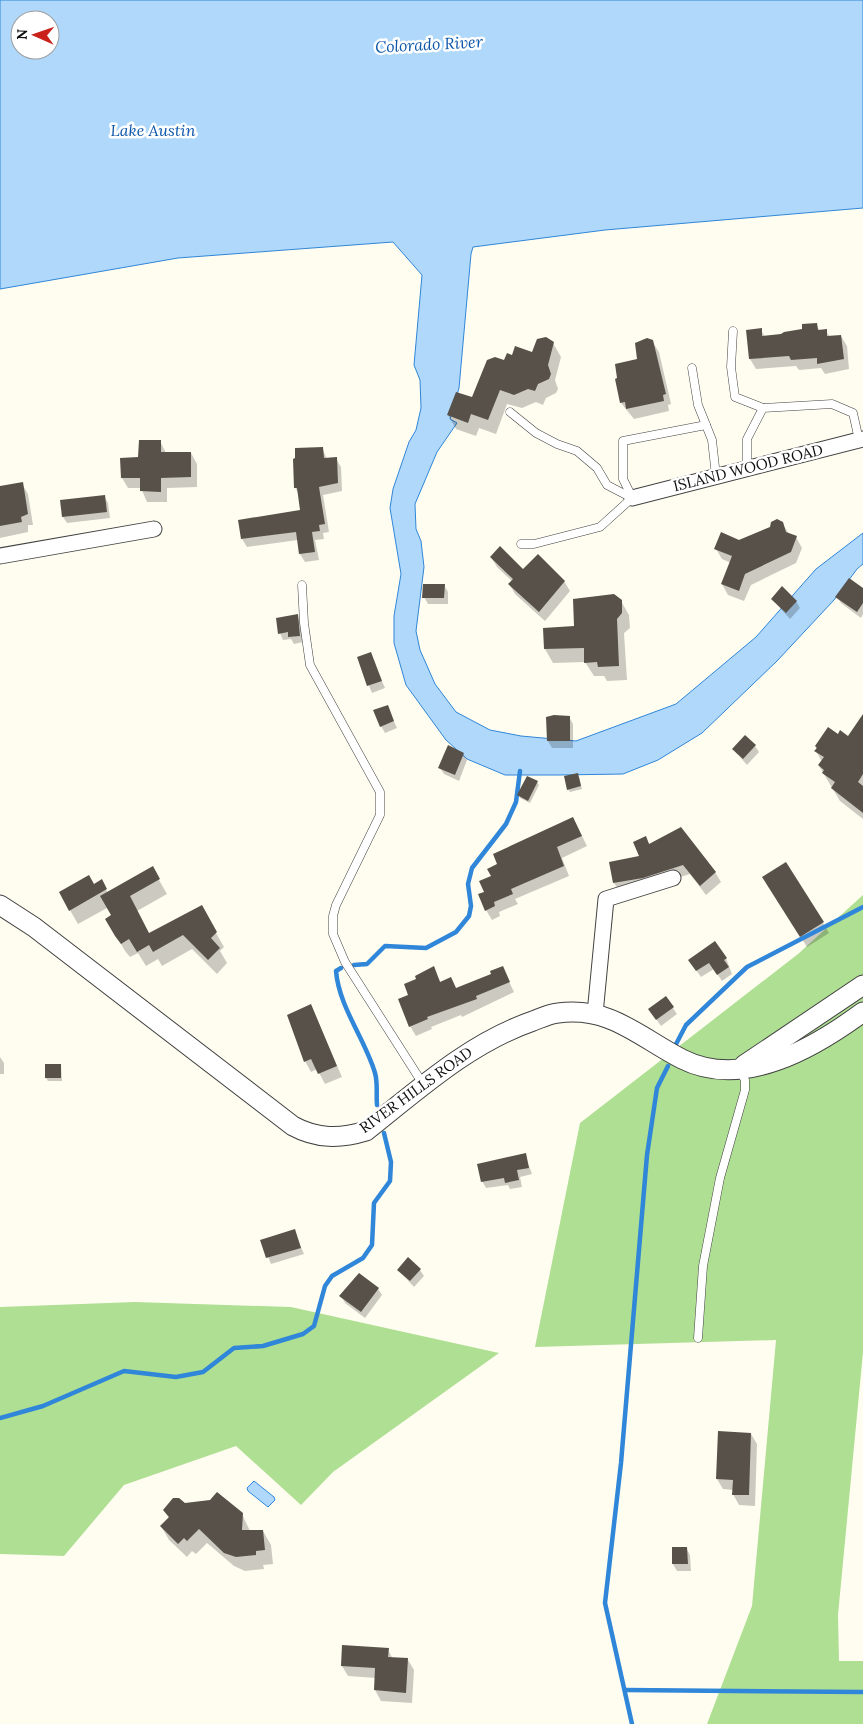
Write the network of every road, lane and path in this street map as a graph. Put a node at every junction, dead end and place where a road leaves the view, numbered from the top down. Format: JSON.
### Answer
{"nodes":[{"id":1,"x":733,"y":331,"type":"dead end"},
{"id":2,"x":692,"y":368,"type":"dead end"},
{"id":3,"x":763,"y":408,"type":"junction"},
{"id":4,"x":510,"y":412,"type":"dead end"},
{"id":5,"x":706,"y":425,"type":"junction"},
{"id":6,"x":861,"y":439,"type":"edge"},
{"id":7,"x":747,"y":468,"type":"junction"},
{"id":8,"x":716,"y":476,"type":"junction"},
{"id":9,"x":632,"y":498,"type":"junction"},
{"id":10,"x":154,"y":529,"type":"dead end"},
{"id":11,"x":521,"y":544,"type":"dead end"},
{"id":12,"x":0,"y":556,"type":"edge"},
{"id":13,"x":302,"y":585,"type":"dead end"},
{"id":14,"x":672,"y":878,"type":"dead end"},
{"id":15,"x":0,"y":905,"type":"edge"},
{"id":16,"x":863,"y":985,"type":"edge"},
{"id":17,"x":863,"y":1012,"type":"edge"},
{"id":18,"x":595,"y":1014,"type":"junction"},
{"id":19,"x":739,"y":1069,"type":"junction"},
{"id":20,"x":424,"y":1086,"type":"junction"},
{"id":21,"x":698,"y":1338,"type":"dead end"}],
"edges":[{"from":1,"to":3,"type":"lane"},
{"from":2,"to":5,"type":"lane"},
{"from":3,"to":6,"type":"lane"},
{"from":3,"to":7,"type":"lane"},
{"from":4,"to":9,"type":"lane"},
{"from":5,"to":8,"type":"lane"},
{"from":5,"to":9,"type":"lane"},
{"from":6,"to":7,"type":"street","name":"ISLAND WOOD ROAD"},
{"from":7,"to":8,"type":"street","name":"ISLAND WOOD ROAD"},
{"from":8,"to":9,"type":"street","name":"ISLAND WOOD ROAD"},
{"from":9,"to":11,"type":"lane"},
{"from":10,"to":12,"type":"street"},
{"from":13,"to":20,"type":"lane"},
{"from":14,"to":18,"type":"street"},
{"from":15,"to":20,"type":"street","name":"RIVER HILLS ROAD"},
{"from":16,"to":19,"type":"street"},
{"from":17,"to":19,"type":"street","name":"RIVER HILLS ROAD"},
{"from":18,"to":19,"type":"street","name":"RIVER HILLS ROAD"},
{"from":18,"to":20,"type":"street","name":"RIVER HILLS ROAD"},
{"from":19,"to":21,"type":"lane"}]}
